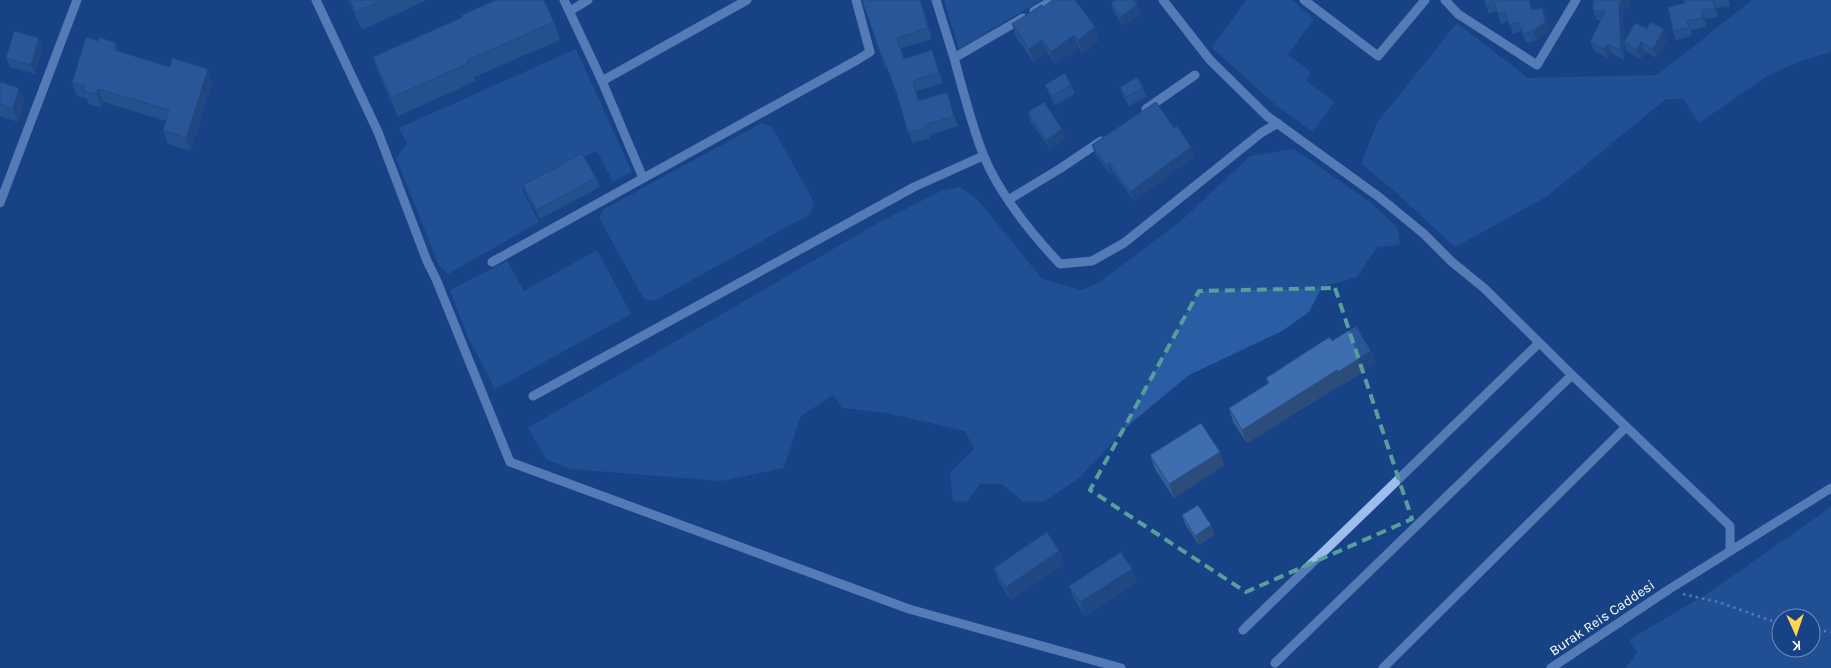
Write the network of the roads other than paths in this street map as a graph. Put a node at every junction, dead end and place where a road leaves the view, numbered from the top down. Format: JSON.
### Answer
{"nodes":[{"id":1,"x":77,"y":0,"type":"edge"},
{"id":2,"x":316,"y":0,"type":"edge"},
{"id":3,"x":564,"y":0,"type":"edge"},
{"id":4,"x":588,"y":0,"type":"edge"},
{"id":5,"x":747,"y":0,"type":"edge"},
{"id":6,"x":856,"y":0,"type":"edge"},
{"id":7,"x":936,"y":0,"type":"edge"},
{"id":8,"x":1053,"y":0,"type":"edge"},
{"id":9,"x":1163,"y":0,"type":"edge"},
{"id":10,"x":1304,"y":0,"type":"edge"},
{"id":11,"x":1425,"y":0,"type":"edge"},
{"id":12,"x":1445,"y":0,"type":"edge"},
{"id":13,"x":1576,"y":0,"type":"edge"},
{"id":14,"x":570,"y":11,"type":"junction"},
{"id":15,"x":954,"y":58,"type":"junction"},
{"id":16,"x":1195,"y":74,"type":"dead end"},
{"id":17,"x":602,"y":81,"type":"junction"},
{"id":18,"x":1140,"y":114,"type":"edge"},
{"id":19,"x":1278,"y":124,"type":"junction"},
{"id":20,"x":1108,"y":136,"type":"edge"},
{"id":21,"x":983,"y":156,"type":"junction"},
{"id":22,"x":643,"y":178,"type":"junction"},
{"id":23,"x":1008,"y":200,"type":"junction"},
{"id":24,"x":0,"y":204,"type":"edge"},
{"id":25,"x":492,"y":262,"type":"dead end"},
{"id":26,"x":1539,"y":343,"type":"junction"},
{"id":27,"x":1572,"y":376,"type":"junction"},
{"id":28,"x":533,"y":396,"type":"dead end"},
{"id":29,"x":1626,"y":428,"type":"junction"},
{"id":30,"x":1831,"y":488,"type":"edge"},
{"id":31,"x":1730,"y":551,"type":"junction"},
{"id":32,"x":1243,"y":630,"type":"dead end"},
{"id":33,"x":1275,"y":664,"type":"dead end"},
{"id":34,"x":1121,"y":668,"type":"edge"},
{"id":35,"x":1383,"y":668,"type":"edge"},
{"id":36,"x":1551,"y":668,"type":"edge"}],
"edges":[{"from":1,"to":24,"type":"street"},
{"from":2,"to":34,"type":"street"},
{"from":3,"to":14,"type":"street"},
{"from":4,"to":14,"type":"street"},
{"from":5,"to":17,"type":"street"},
{"from":6,"to":22,"type":"street"},
{"from":7,"to":15,"type":"street"},
{"from":8,"to":15,"type":"street"},
{"from":9,"to":19,"type":"street"},
{"from":10,"to":11,"type":"street"},
{"from":12,"to":13,"type":"street"},
{"from":14,"to":17,"type":"street"},
{"from":15,"to":21,"type":"street"},
{"from":16,"to":18,"type":"street"},
{"from":17,"to":22,"type":"street"},
{"from":19,"to":23,"type":"street"},
{"from":19,"to":26,"type":"street"},
{"from":20,"to":23,"type":"street"},
{"from":21,"to":23,"type":"street"},
{"from":21,"to":28,"type":"street"},
{"from":22,"to":25,"type":"street"},
{"from":26,"to":27,"type":"street"},
{"from":26,"to":32,"type":"street"},
{"from":27,"to":29,"type":"street"},
{"from":27,"to":33,"type":"street"},
{"from":29,"to":31,"type":"street"},
{"from":29,"to":35,"type":"street"},
{"from":30,"to":31,"type":"street","name":"Burak Reis Caddesi"},
{"from":31,"to":36,"type":"street","name":"Burak Reis Caddesi"}]}
